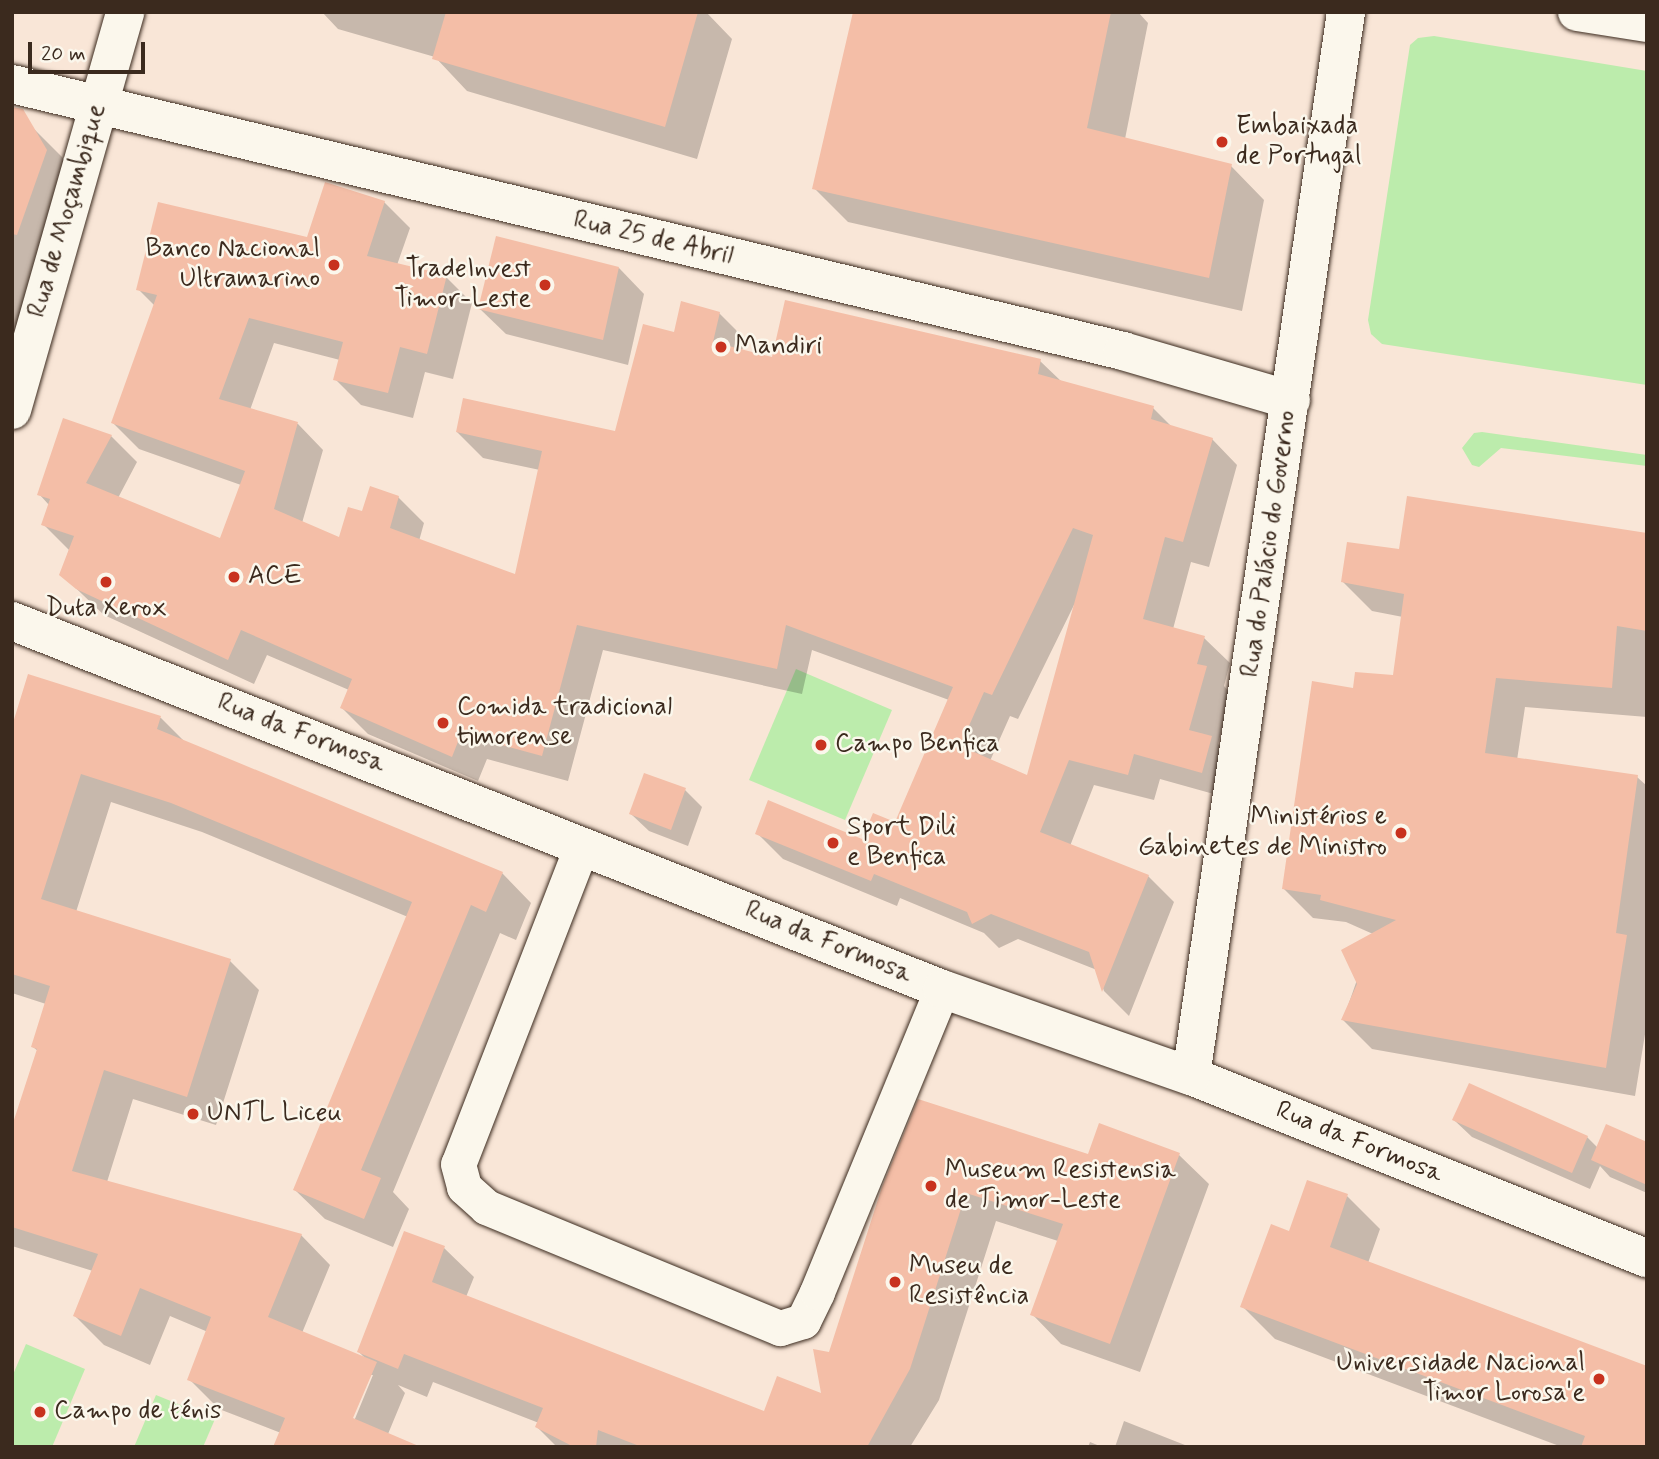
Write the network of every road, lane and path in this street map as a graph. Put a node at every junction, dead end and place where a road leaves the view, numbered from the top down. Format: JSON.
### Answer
{"nodes":[{"id":1,"x":125,"y":12,"type":"edge"},
{"id":2,"x":1346,"y":12,"type":"edge"},
{"id":3,"x":1577,"y":12,"type":"edge"},
{"id":4,"x":1647,"y":23,"type":"edge"},
{"id":5,"x":12,"y":84,"type":"edge"},
{"id":6,"x":97,"y":106,"type":"junction"},
{"id":7,"x":1291,"y":400,"type":"junction"},
{"id":8,"x":12,"y":410,"type":"edge"},
{"id":9,"x":12,"y":621,"type":"edge"},
{"id":10,"x":582,"y":845,"type":"junction"},
{"id":11,"x":942,"y":989,"type":"junction"},
{"id":12,"x":1191,"y":1076,"type":"junction"},
{"id":13,"x":1647,"y":1258,"type":"edge"}],
"edges":[{"from":1,"to":6,"type":"street","name":"Rua de Moçambique"},
{"from":2,"to":7,"type":"street","name":"Rua do Palácio do Governo"},
{"from":3,"to":4,"type":"street"},
{"from":5,"to":6,"type":"street","name":"Rua 25 de Abril"},
{"from":6,"to":7,"type":"street","name":"Rua 25 de Abril"},
{"from":6,"to":8,"type":"street","name":"Rua de Moçambique"},
{"from":7,"to":12,"type":"street","name":"Rua do Palácio do Governo"},
{"from":9,"to":10,"type":"street","name":"Rua da Formosa"},
{"from":10,"to":11,"type":"street","name":"Rua da Formosa"},
{"from":10,"to":11,"type":"street"},
{"from":11,"to":12,"type":"street","name":"Rua da Formosa"},
{"from":12,"to":13,"type":"street","name":"Rua da Formosa"}]}
